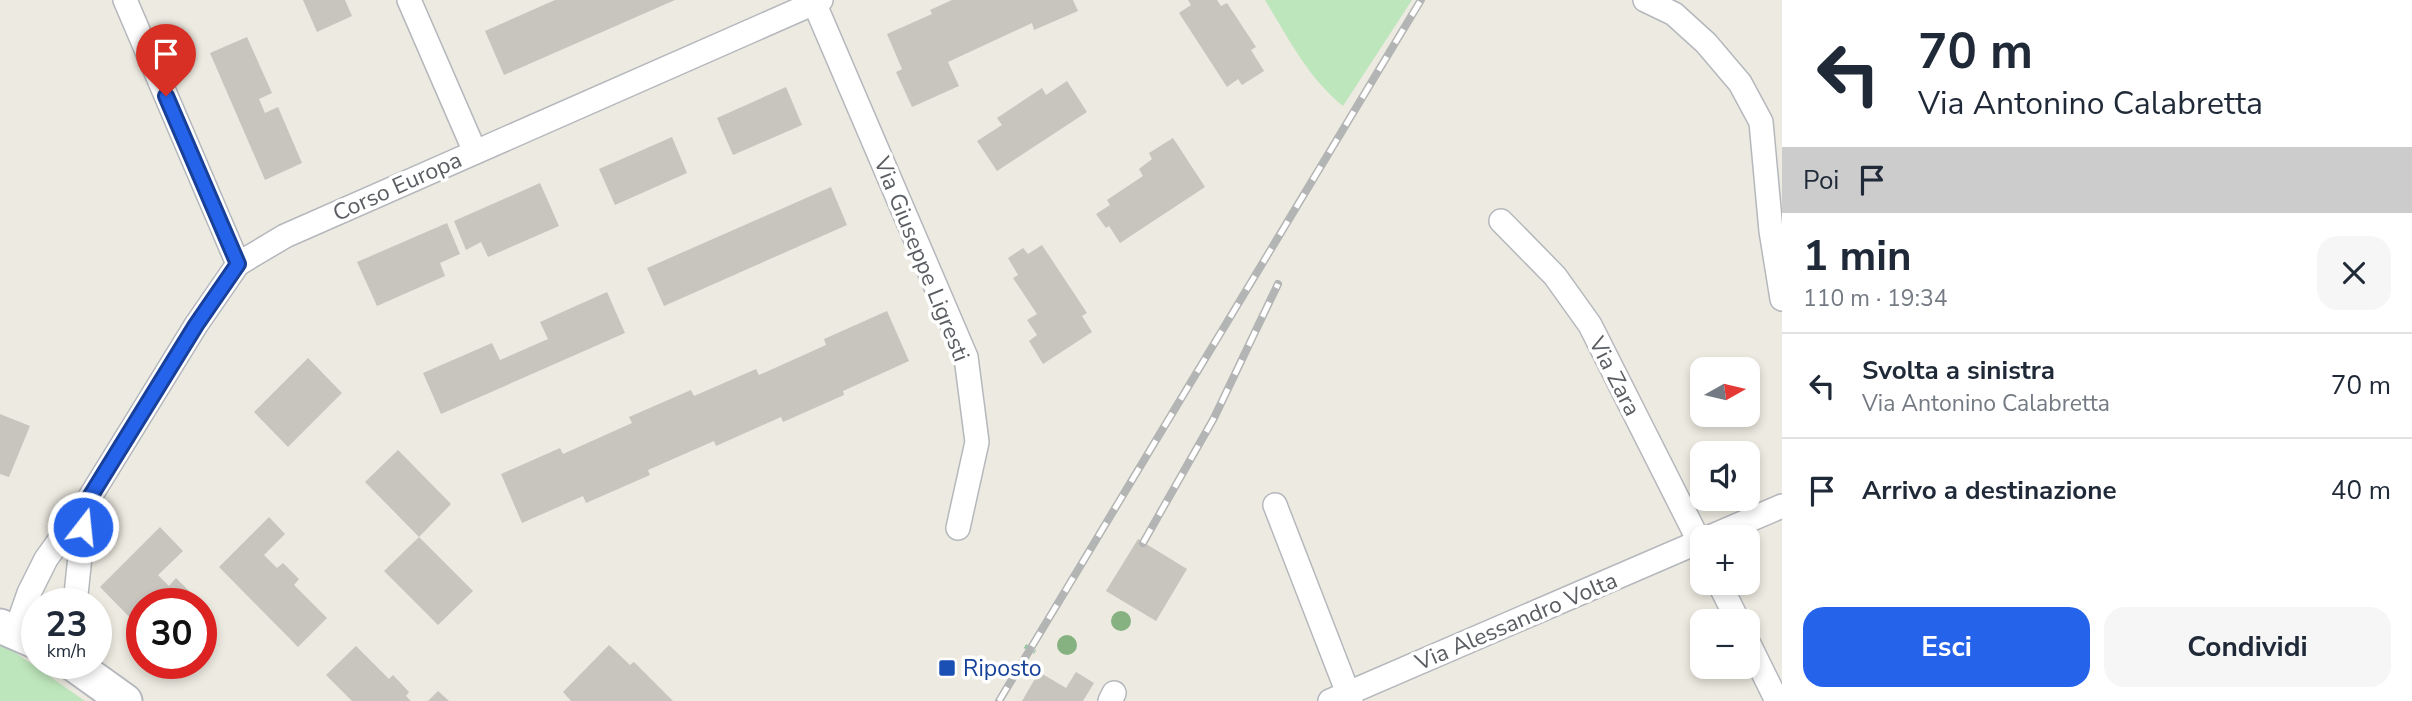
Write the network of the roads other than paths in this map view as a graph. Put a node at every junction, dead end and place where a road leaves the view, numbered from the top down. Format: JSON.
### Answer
{"nodes":[{"id":1,"x":125,"y":0,"type":"edge"},
{"id":2,"x":409,"y":0,"type":"edge"},
{"id":3,"x":1645,"y":0,"type":"edge"},
{"id":4,"x":816,"y":1,"type":"edge"},
{"id":5,"x":475,"y":152,"type":"junction"},
{"id":6,"x":1501,"y":221,"type":"dead end"},
{"id":7,"x":238,"y":264,"type":"junction"},
{"id":8,"x":1782,"y":299,"type":"edge"},
{"id":9,"x":85,"y":505,"type":"junction"},
{"id":10,"x":1275,"y":505,"type":"dead end"},
{"id":11,"x":1782,"y":506,"type":"edge"},
{"id":12,"x":1695,"y":525,"type":"edge"},
{"id":13,"x":1741,"y":525,"type":"edge"},
{"id":14,"x":958,"y":528,"type":"dead end"},
{"id":15,"x":1690,"y":548,"type":"edge"},
{"id":16,"x":77,"y":588,"type":"edge"},
{"id":17,"x":17,"y":634,"type":"edge"},
{"id":18,"x":1760,"y":666,"type":"edge"},
{"id":19,"x":97,"y":679,"type":"edge"},
{"id":20,"x":1343,"y":698,"type":"edge"},
{"id":21,"x":125,"y":701,"type":"edge"},
{"id":22,"x":1777,"y":701,"type":"edge"}],
"edges":[{"from":1,"to":7,"type":"street"},
{"from":2,"to":5,"type":"street"},
{"from":3,"to":8,"type":"street"},
{"from":4,"to":5,"type":"street","name":"Corso Europa"},
{"from":4,"to":14,"type":"street","name":"Via Giuseppe Ligresti"},
{"from":5,"to":7,"type":"street","name":"Corso Europa"},
{"from":6,"to":12,"type":"street","name":"Via Zara"},
{"from":7,"to":9,"type":"street","name":"Corso Europa"},
{"from":9,"to":16,"type":"street"},
{"from":9,"to":17,"type":"street","name":"Corso Europa"},
{"from":10,"to":20,"type":"street"},
{"from":11,"to":13,"type":"street","name":"Via Alessandro Volta"},
{"from":15,"to":20,"type":"street","name":"Via Alessandro Volta"},
{"from":18,"to":22,"type":"street"},
{"from":19,"to":21,"type":"street"}]}
